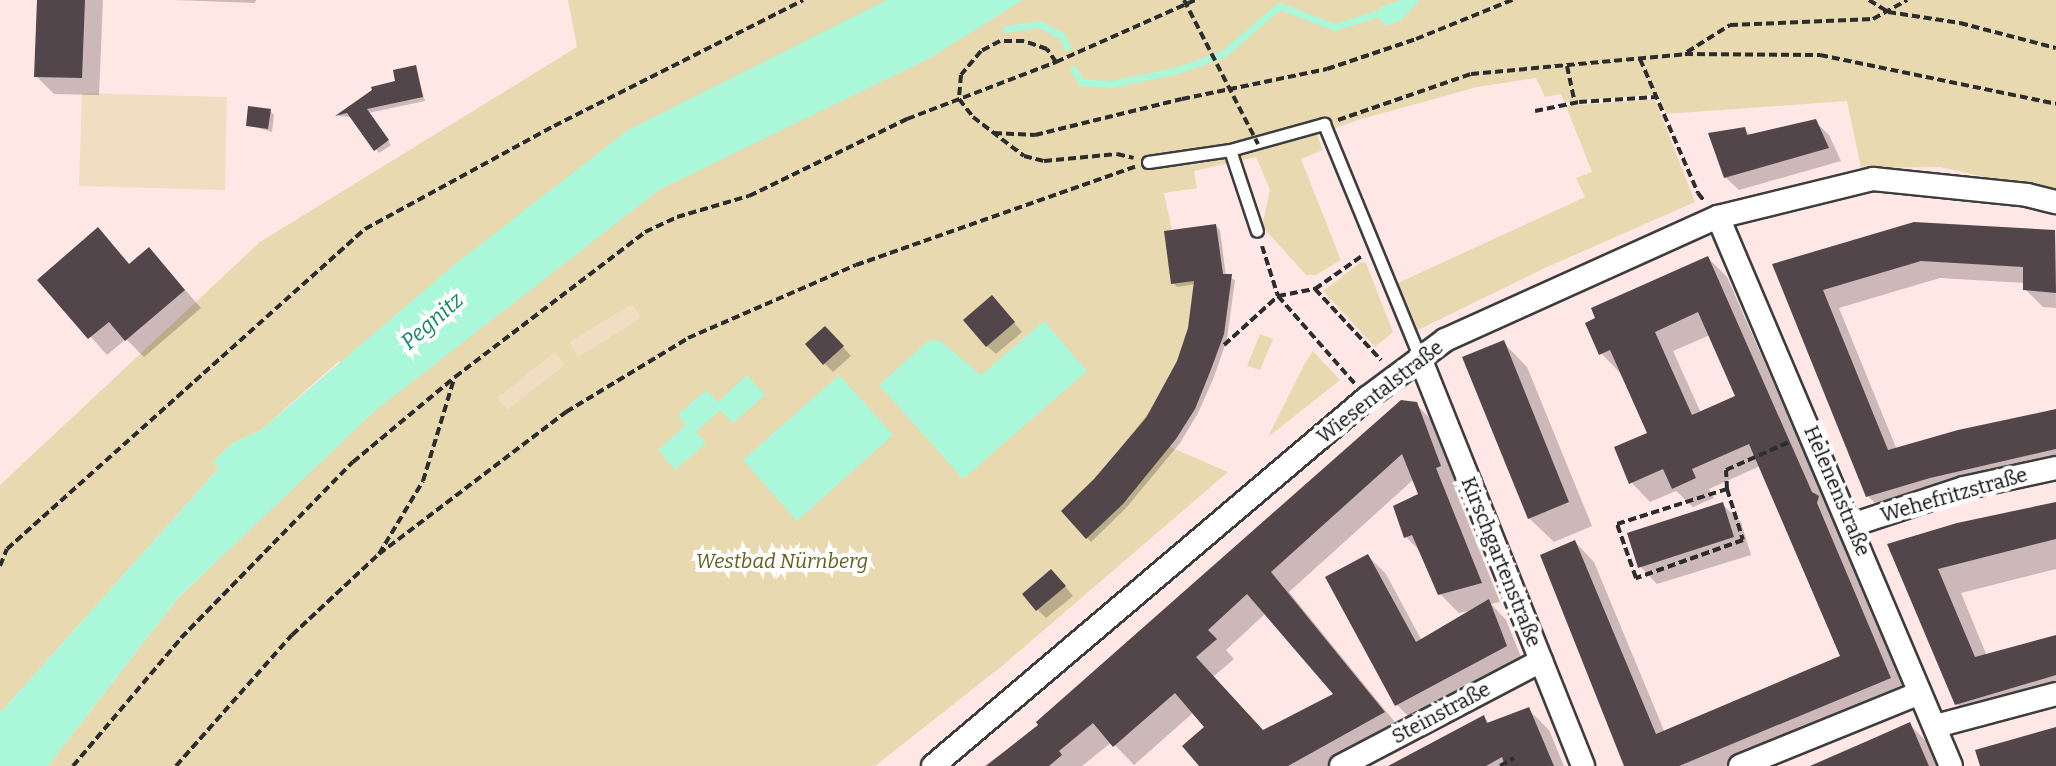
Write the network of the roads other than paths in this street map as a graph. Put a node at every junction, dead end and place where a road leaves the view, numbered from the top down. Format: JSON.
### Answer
{"nodes":[{"id":1,"x":1230,"y":150,"type":"junction"},
{"id":2,"x":1148,"y":162,"type":"road end"},
{"id":3,"x":2056,"y":202,"type":"edge"},
{"id":4,"x":1718,"y":217,"type":"junction"},
{"id":5,"x":1257,"y":231,"type":"road end"},
{"id":6,"x":1420,"y":358,"type":"junction"},
{"id":7,"x":2056,"y":468,"type":"edge"},
{"id":8,"x":1852,"y":525,"type":"junction"},
{"id":9,"x":1541,"y":661,"type":"junction"},
{"id":10,"x":1920,"y":693,"type":"junction"},
{"id":11,"x":2056,"y":694,"type":"edge"},
{"id":12,"x":1936,"y":726,"type":"junction"},
{"id":13,"x":933,"y":766,"type":"edge"},
{"id":14,"x":1341,"y":766,"type":"edge"},
{"id":15,"x":1583,"y":766,"type":"edge"},
{"id":16,"x":1740,"y":766,"type":"edge"},
{"id":17,"x":1951,"y":766,"type":"edge"}],
"edges":[{"from":1,"to":2,"type":"lane"},
{"from":1,"to":5,"type":"lane"},
{"from":1,"to":6,"type":"lane"},
{"from":3,"to":4,"type":"street","name":"Wiesentalstraße"},
{"from":4,"to":6,"type":"street","name":"Wiesentalstraße"},
{"from":4,"to":8,"type":"street","name":"Helenenstraße"},
{"from":6,"to":9,"type":"street","name":"Kirschgartenstraße"},
{"from":6,"to":13,"type":"street","name":"Wiesentalstraße"},
{"from":7,"to":8,"type":"street","name":"Wehefritzstraße"},
{"from":8,"to":10,"type":"street","name":"Helenenstraße"},
{"from":9,"to":14,"type":"street","name":"Steinstraße"},
{"from":9,"to":15,"type":"street","name":"Kirschgartenstraße"},
{"from":10,"to":12,"type":"street","name":"Helenenstraße"},
{"from":10,"to":16,"type":"street"},
{"from":11,"to":12,"type":"street"},
{"from":12,"to":17,"type":"street","name":"Helenenstraße"}]}
